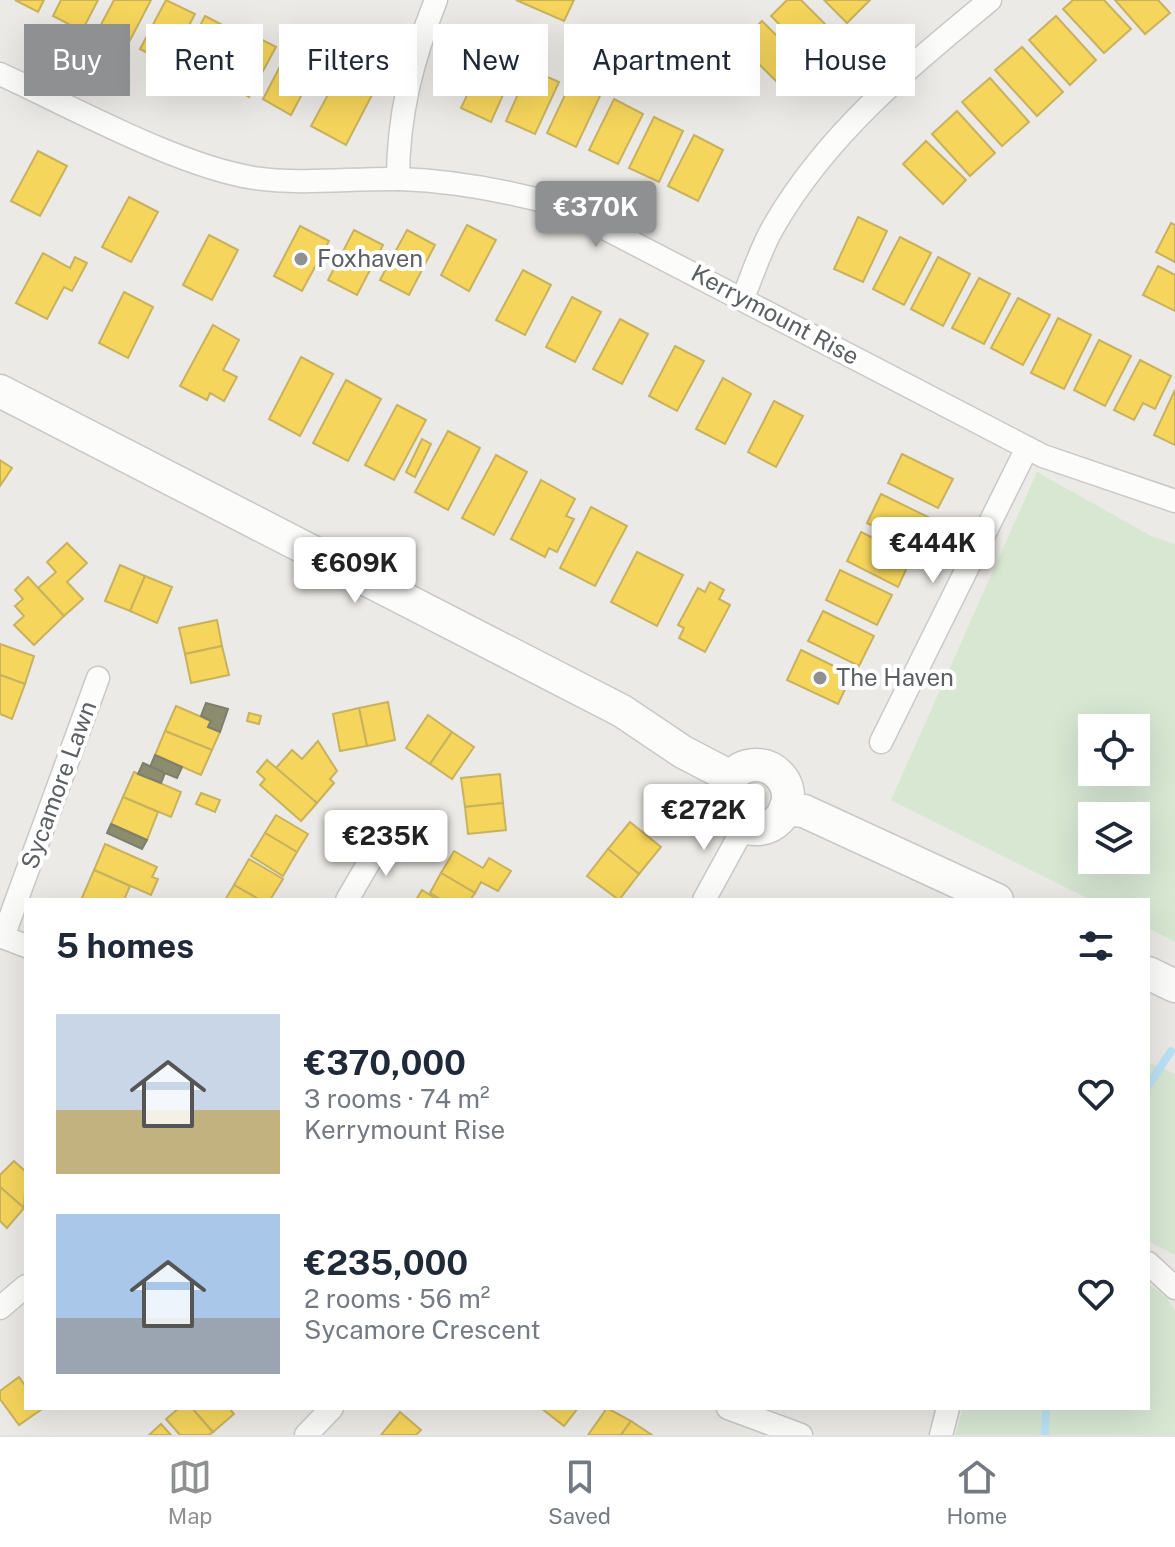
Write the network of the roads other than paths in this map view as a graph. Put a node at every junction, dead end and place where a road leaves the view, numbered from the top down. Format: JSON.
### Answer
{"nodes":[{"id":1,"x":436,"y":0,"type":"edge"},
{"id":2,"x":990,"y":0,"type":"edge"},
{"id":3,"x":0,"y":74,"type":"edge"},
{"id":4,"x":398,"y":179,"type":"junction"},
{"id":5,"x":743,"y":298,"type":"junction"},
{"id":6,"x":0,"y":391,"type":"edge"},
{"id":7,"x":1027,"y":448,"type":"junction"},
{"id":8,"x":1175,"y":501,"type":"edge"},
{"id":9,"x":98,"y":678,"type":"dead end"},
{"id":10,"x":881,"y":742,"type":"dead end"},
{"id":11,"x":731,"y":777,"type":"junction"},
{"id":12,"x":785,"y":809,"type":"junction"},
{"id":13,"x":744,"y":827,"type":"junction"},
{"id":14,"x":386,"y":833,"type":"dead end"},
{"id":15,"x":348,"y":898,"type":"edge"},
{"id":16,"x":705,"y":898,"type":"edge"},
{"id":17,"x":993,"y":898,"type":"edge"},
{"id":18,"x":1,"y":937,"type":"edge"},
{"id":19,"x":24,"y":945,"type":"edge"},
{"id":20,"x":1150,"y":974,"type":"edge"},
{"id":21,"x":1175,"y":986,"type":"edge"},
{"id":22,"x":1150,"y":1265,"type":"edge"},
{"id":23,"x":24,"y":1288,"type":"edge"},
{"id":24,"x":1175,"y":1288,"type":"edge"},
{"id":25,"x":0,"y":1308,"type":"edge"},
{"id":26,"x":330,"y":1410,"type":"edge"},
{"id":27,"x":733,"y":1410,"type":"edge"},
{"id":28,"x":947,"y":1410,"type":"edge"},
{"id":29,"x":306,"y":1435,"type":"edge"},
{"id":30,"x":801,"y":1435,"type":"edge"},
{"id":31,"x":941,"y":1435,"type":"edge"}],
"edges":[{"from":1,"to":4,"type":"street"},
{"from":2,"to":5,"type":"street"},
{"from":3,"to":4,"type":"street","name":"Kerrymount Rise"},
{"from":4,"to":5,"type":"street","name":"Kerrymount Rise"},
{"from":5,"to":7,"type":"street","name":"Kerrymount Rise"},
{"from":6,"to":11,"type":"main road"},
{"from":7,"to":8,"type":"street","name":"Kerrymount Rise"},
{"from":7,"to":10,"type":"street"},
{"from":9,"to":18,"type":"street","name":"Sycamore Lawn"},
{"from":11,"to":12,"type":"main road"},
{"from":11,"to":13,"type":"main road"},
{"from":12,"to":13,"type":"main road"},
{"from":12,"to":17,"type":"main road"},
{"from":13,"to":16,"type":"street"},
{"from":14,"to":15,"type":"street"},
{"from":18,"to":19,"type":"street"},
{"from":20,"to":21,"type":"main road"},
{"from":22,"to":24,"type":"street"},
{"from":23,"to":25,"type":"street"},
{"from":26,"to":29,"type":"street"},
{"from":27,"to":30,"type":"street"},
{"from":28,"to":31,"type":"street"}]}
